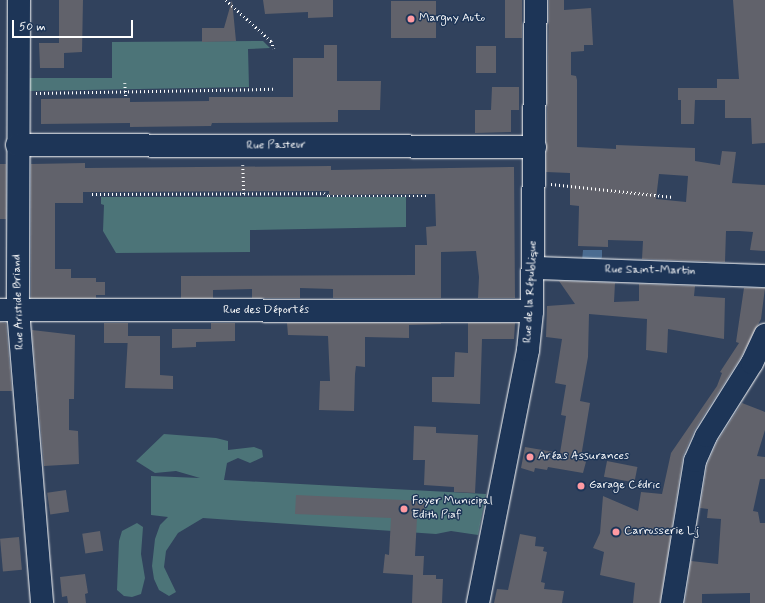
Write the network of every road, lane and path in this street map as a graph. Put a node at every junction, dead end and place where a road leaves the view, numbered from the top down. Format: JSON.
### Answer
{"nodes":[{"id":1,"x":19,"y":0,"type":"edge"},
{"id":2,"x":226,"y":0,"type":"edge"},
{"id":3,"x":536,"y":0,"type":"edge"},
{"id":4,"x":274,"y":48,"type":"dead end"},
{"id":5,"x":125,"y":83,"type":"dead end"},
{"id":6,"x":273,"y":89,"type":"dead end"},
{"id":7,"x":126,"y":92,"type":"junction"},
{"id":8,"x":18,"y":93,"type":"junction"},
{"id":9,"x":126,"y":98,"type":"dead end"},
{"id":10,"x":17,"y":144,"type":"junction"},
{"id":11,"x":243,"y":146,"type":"junction"},
{"id":12,"x":535,"y":147,"type":"junction"},
{"id":13,"x":535,"y":182,"type":"junction"},
{"id":14,"x":92,"y":194,"type":"dead end"},
{"id":15,"x":244,"y":194,"type":"junction"},
{"id":16,"x":428,"y":196,"type":"dead end"},
{"id":17,"x":673,"y":197,"type":"dead end"},
{"id":18,"x":534,"y":268,"type":"junction"},
{"id":19,"x":765,"y":276,"type":"edge"},
{"id":20,"x":9,"y":310,"type":"edge"},
{"id":21,"x":532,"y":311,"type":"junction"},
{"id":22,"x":765,"y":335,"type":"edge"},
{"id":23,"x":42,"y":603,"type":"edge"},
{"id":24,"x":478,"y":603,"type":"edge"},
{"id":25,"x":672,"y":603,"type":"edge"}],
"edges":[{"from":1,"to":8,"type":"street","name":"Rue Aristide Briand"},
{"from":2,"to":4,"type":"path"},
{"from":3,"to":12,"type":"street","name":"Rue de la République"},
{"from":5,"to":7,"type":"path"},
{"from":6,"to":7,"type":"path"},
{"from":7,"to":8,"type":"path"},
{"from":7,"to":9,"type":"path"},
{"from":8,"to":10,"type":"street","name":"Rue Aristide Briand"},
{"from":10,"to":11,"type":"street","name":"Rue Pasteur"},
{"from":10,"to":20,"type":"street","name":"Rue Aristide Briand"},
{"from":11,"to":12,"type":"street","name":"Rue Pasteur"},
{"from":11,"to":15,"type":"path"},
{"from":12,"to":13,"type":"street","name":"Rue de la République"},
{"from":13,"to":17,"type":"path"},
{"from":13,"to":18,"type":"street","name":"Rue de la République"},
{"from":14,"to":15,"type":"path"},
{"from":15,"to":16,"type":"path"},
{"from":18,"to":19,"type":"street","name":"Rue Saint-Martin"},
{"from":18,"to":21,"type":"street","name":"Rue de la République"},
{"from":20,"to":21,"type":"street","name":"Rue des Déportés"},
{"from":20,"to":23,"type":"street","name":"Rue Aristide Briand"},
{"from":21,"to":24,"type":"street","name":"Rue de la République"},
{"from":22,"to":25,"type":"street"}]}
